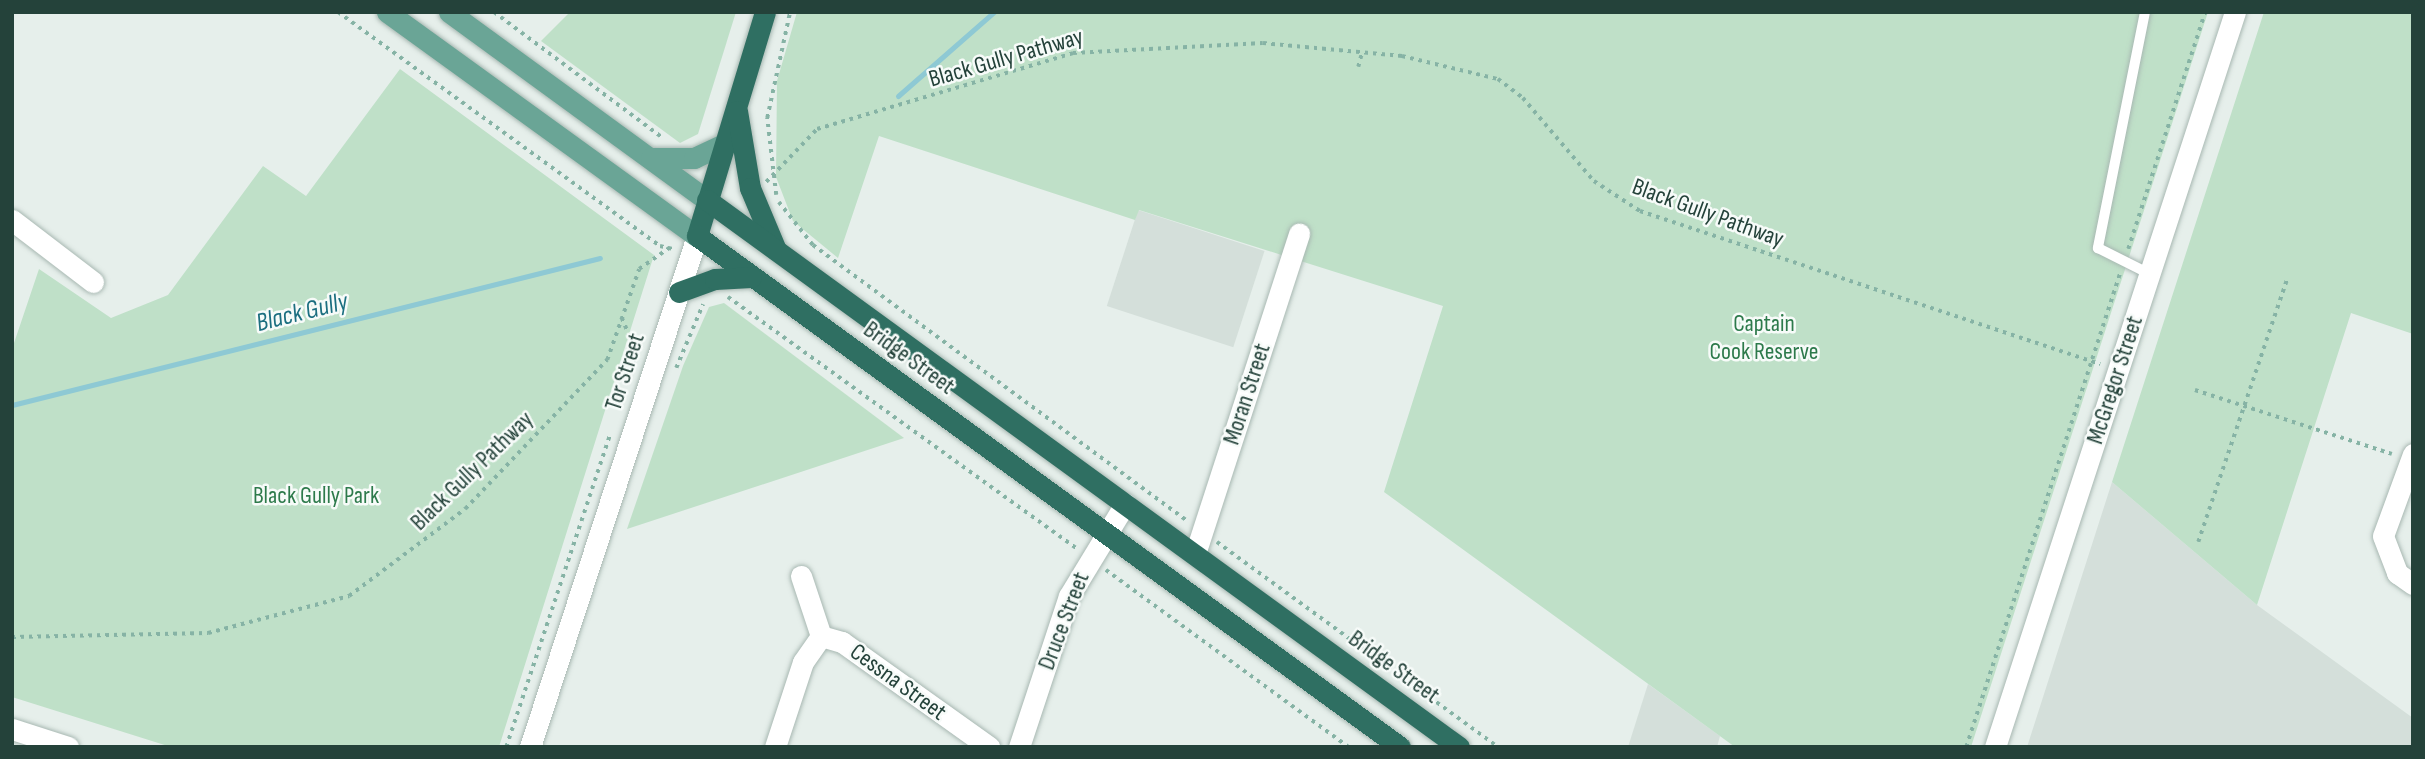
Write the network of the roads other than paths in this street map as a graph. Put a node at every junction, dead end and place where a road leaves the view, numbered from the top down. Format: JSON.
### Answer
{"nodes":[{"id":1,"x":387,"y":12,"type":"edge"},
{"id":2,"x":449,"y":12,"type":"edge"},
{"id":3,"x":765,"y":12,"type":"edge"},
{"id":4,"x":2145,"y":12,"type":"edge"},
{"id":5,"x":2235,"y":12,"type":"edge"},
{"id":6,"x":737,"y":105,"type":"junction"},
{"id":7,"x":724,"y":144,"type":"junction"},
{"id":8,"x":651,"y":158,"type":"junction"},
{"id":9,"x":707,"y":200,"type":"junction"},
{"id":10,"x":12,"y":220,"type":"edge"},
{"id":11,"x":1299,"y":233,"type":"dead end"},
{"id":12,"x":697,"y":236,"type":"junction"},
{"id":13,"x":776,"y":250,"type":"junction"},
{"id":14,"x":2150,"y":274,"type":"junction"},
{"id":15,"x":751,"y":277,"type":"junction"},
{"id":16,"x":93,"y":282,"type":"dead end"},
{"id":17,"x":679,"y":292,"type":"junction"},
{"id":18,"x":2410,"y":457,"type":"edge"},
{"id":19,"x":1125,"y":504,"type":"junction"},
{"id":20,"x":1104,"y":534,"type":"junction"},
{"id":21,"x":1195,"y":554,"type":"junction"},
{"id":22,"x":801,"y":576,"type":"dead end"},
{"id":23,"x":2413,"y":584,"type":"edge"},
{"id":24,"x":821,"y":636,"type":"junction"},
{"id":25,"x":12,"y":729,"type":"edge"},
{"id":26,"x":63,"y":746,"type":"edge"},
{"id":27,"x":530,"y":747,"type":"edge"},
{"id":28,"x":775,"y":747,"type":"edge"},
{"id":29,"x":989,"y":747,"type":"edge"},
{"id":30,"x":1019,"y":747,"type":"edge"},
{"id":31,"x":1400,"y":747,"type":"edge"},
{"id":32,"x":1459,"y":747,"type":"edge"},
{"id":33,"x":1996,"y":747,"type":"edge"}],
"edges":[{"from":1,"to":12,"type":"main road","name":"Bridge Street"},
{"from":2,"to":8,"type":"main road","name":"Bridge Street"},
{"from":3,"to":6,"type":"highway","name":"Tor Street"},
{"from":4,"to":14,"type":"lane"},
{"from":5,"to":14,"type":"street","name":"McGregor Street"},
{"from":6,"to":7,"type":"highway","name":"Tor Street"},
{"from":6,"to":13,"type":"highway"},
{"from":7,"to":8,"type":"main road"},
{"from":7,"to":9,"type":"highway","name":"Tor Street"},
{"from":8,"to":9,"type":"main road","name":"Bridge Street"},
{"from":9,"to":12,"type":"highway","name":"Tor Street"},
{"from":9,"to":13,"type":"highway","name":"Bridge Street"},
{"from":10,"to":16,"type":"street"},
{"from":11,"to":21,"type":"street","name":"Moran Street"},
{"from":12,"to":15,"type":"highway","name":"Bridge Street"},
{"from":12,"to":17,"type":"street","name":"Tor Street"},
{"from":13,"to":19,"type":"highway","name":"Bridge Street"},
{"from":14,"to":33,"type":"street","name":"McGregor Street"},
{"from":15,"to":17,"type":"highway"},
{"from":15,"to":20,"type":"highway","name":"Bridge Street"},
{"from":17,"to":27,"type":"street","name":"Tor Street"},
{"from":18,"to":23,"type":"street"},
{"from":19,"to":20,"type":"street","name":"Druce Street"},
{"from":19,"to":21,"type":"highway","name":"Bridge Street"},
{"from":20,"to":30,"type":"street","name":"Druce Street"},
{"from":20,"to":31,"type":"highway","name":"Bridge Street"},
{"from":21,"to":32,"type":"highway","name":"Bridge Street"},
{"from":22,"to":24,"type":"street","name":"Cessna Street"},
{"from":24,"to":28,"type":"street"},
{"from":24,"to":29,"type":"street","name":"Cessna Street"},
{"from":25,"to":26,"type":"street"}]}
